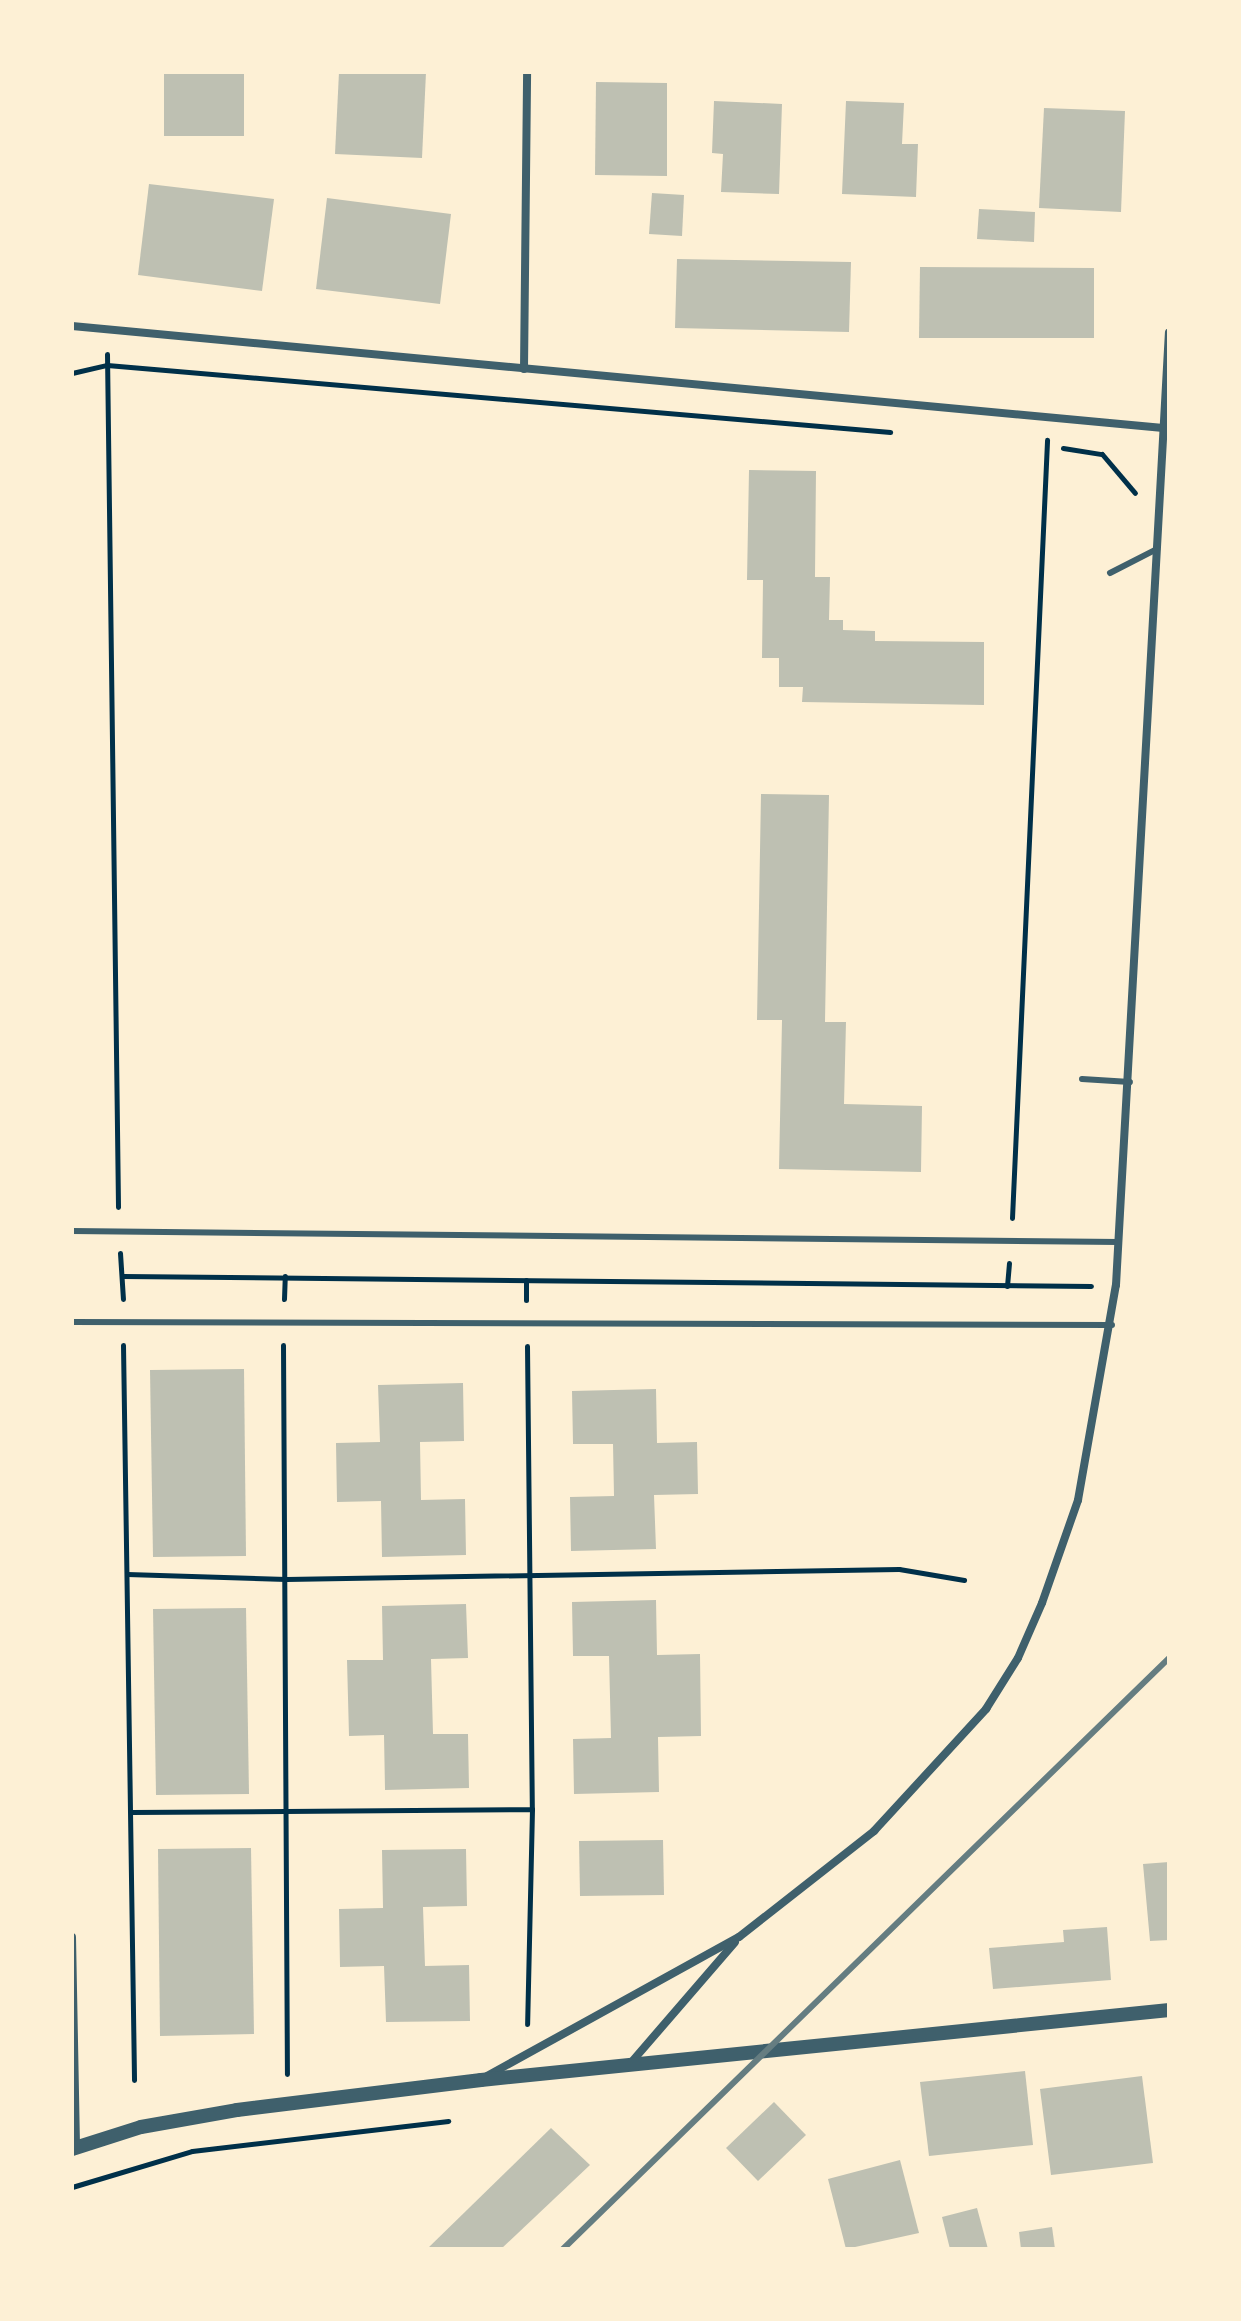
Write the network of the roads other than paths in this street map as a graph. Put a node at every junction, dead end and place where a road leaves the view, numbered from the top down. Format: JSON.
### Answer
{"nodes":[{"id":1,"x":527,"y":72,"type":"edge"},
{"id":2,"x":72,"y":326,"type":"edge"},
{"id":3,"x":1169,"y":332,"type":"edge"},
{"id":4,"x":524,"y":369,"type":"junction"},
{"id":5,"x":1163,"y":428,"type":"junction"},
{"id":6,"x":1157,"y":548,"type":"junction"},
{"id":7,"x":1110,"y":573,"type":"dead end"},
{"id":8,"x":1082,"y":1079,"type":"dead end"},
{"id":9,"x":1130,"y":1082,"type":"junction"},
{"id":10,"x":72,"y":1231,"type":"edge"},
{"id":11,"x":1119,"y":1242,"type":"junction"},
{"id":12,"x":72,"y":1322,"type":"edge"},
{"id":13,"x":1112,"y":1325,"type":"junction"},
{"id":14,"x":72,"y":1937,"type":"edge"},
{"id":15,"x":739,"y":1937,"type":"junction"},
{"id":16,"x":1169,"y":2010,"type":"edge"},
{"id":17,"x":629,"y":2066,"type":"junction"},
{"id":18,"x":481,"y":2080,"type":"junction"},
{"id":19,"x":74,"y":2148,"type":"edge"}],
"edges":[{"from":1,"to":4,"type":"street"},
{"from":2,"to":4,"type":"street"},
{"from":3,"to":5,"type":"street"},
{"from":4,"to":5,"type":"street"},
{"from":5,"to":6,"type":"street"},
{"from":6,"to":7,"type":"lane"},
{"from":6,"to":9,"type":"street"},
{"from":8,"to":9,"type":"lane"},
{"from":9,"to":11,"type":"street"},
{"from":10,"to":11,"type":"lane"},
{"from":11,"to":13,"type":"street"},
{"from":12,"to":13,"type":"lane"},
{"from":13,"to":15,"type":"street"},
{"from":14,"to":19,"type":"street"},
{"from":15,"to":17,"type":"street"},
{"from":15,"to":18,"type":"street"},
{"from":16,"to":17,"type":"street"},
{"from":17,"to":18,"type":"street"},
{"from":18,"to":19,"type":"street"}]}
